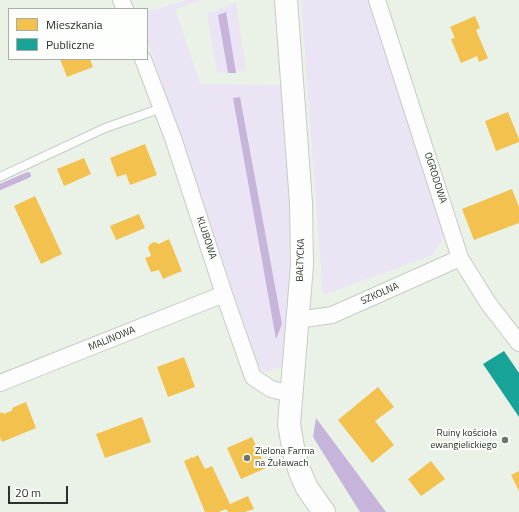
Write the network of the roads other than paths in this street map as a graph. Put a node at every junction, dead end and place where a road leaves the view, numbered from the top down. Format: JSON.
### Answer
{"nodes":[{"id":1,"x":286,"y":0,"type":"edge"},
{"id":2,"x":377,"y":0,"type":"edge"},
{"id":3,"x":144,"y":60,"type":"edge"},
{"id":4,"x":162,"y":108,"type":"junction"},
{"id":5,"x":0,"y":177,"type":"edge"},
{"id":6,"x":460,"y":258,"type":"junction"},
{"id":7,"x":224,"y":294,"type":"junction"},
{"id":8,"x":297,"y":320,"type":"junction"},
{"id":9,"x":519,"y":343,"type":"edge"},
{"id":10,"x":0,"y":384,"type":"edge"},
{"id":11,"x":291,"y":394,"type":"junction"},
{"id":12,"x":324,"y":512,"type":"edge"}],
"edges":[{"from":1,"to":8,"type":"main road","name":"BAŁTYCKA"},
{"from":2,"to":6,"type":"street","name":"OGRODOWA"},
{"from":3,"to":4,"type":"street","name":"KLUBOWA"},
{"from":4,"to":5,"type":"lane"},
{"from":4,"to":7,"type":"street","name":"KLUBOWA"},
{"from":6,"to":8,"type":"street","name":"SZKOLNA"},
{"from":6,"to":9,"type":"street","name":"OGRODOWA"},
{"from":7,"to":10,"type":"street","name":"MALINOWA"},
{"from":7,"to":11,"type":"street","name":"KLUBOWA"},
{"from":8,"to":11,"type":"main road","name":"BAŁTYCKA"},
{"from":11,"to":12,"type":"main road","name":"BAŁTYCKA"}]}
